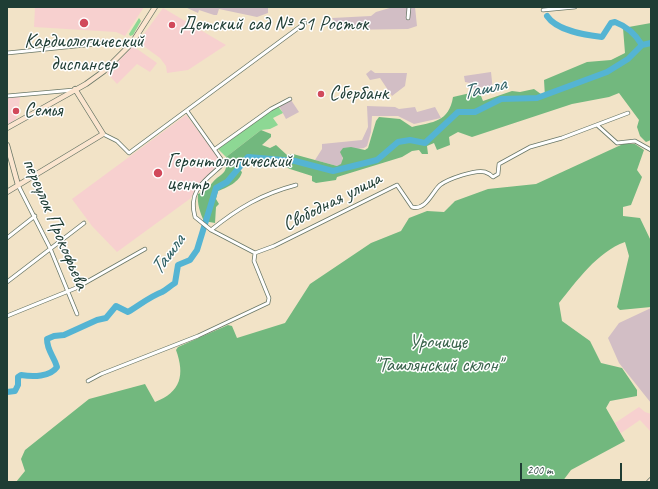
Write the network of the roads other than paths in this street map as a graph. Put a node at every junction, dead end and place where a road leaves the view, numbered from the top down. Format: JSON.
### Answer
{"nodes":[{"id":1,"x":155,"y":7,"type":"edge"},
{"id":2,"x":409,"y":7,"type":"edge"},
{"id":3,"x":574,"y":7,"type":"edge"},
{"id":4,"x":543,"y":10,"type":"dead end"},
{"id":5,"x":408,"y":18,"type":"dead end"},
{"id":6,"x":305,"y":23,"type":"dead end"},
{"id":7,"x":132,"y":43,"type":"junction"},
{"id":8,"x":7,"y":53,"type":"edge"},
{"id":9,"x":75,"y":89,"type":"junction"},
{"id":10,"x":7,"y":96,"type":"edge"},
{"id":11,"x":290,"y":99,"type":"dead end"},
{"id":12,"x":187,"y":111,"type":"junction"},
{"id":13,"x":628,"y":113,"type":"dead end"},
{"id":14,"x":597,"y":125,"type":"junction"},
{"id":15,"x":7,"y":128,"type":"edge"},
{"id":16,"x":102,"y":134,"type":"junction"},
{"id":17,"x":7,"y":145,"type":"edge"},
{"id":18,"x":215,"y":149,"type":"junction"},
{"id":19,"x":651,"y":150,"type":"edge"},
{"id":20,"x":18,"y":185,"type":"junction"},
{"id":21,"x":296,"y":185,"type":"dead end"},
{"id":22,"x":7,"y":192,"type":"edge"},
{"id":23,"x":35,"y":216,"type":"junction"},
{"id":24,"x":84,"y":223,"type":"dead end"},
{"id":25,"x":211,"y":230,"type":"junction"},
{"id":26,"x":7,"y":238,"type":"edge"},
{"id":27,"x":50,"y":248,"type":"junction"},
{"id":28,"x":145,"y":250,"type":"dead end"},
{"id":29,"x":255,"y":253,"type":"junction"},
{"id":30,"x":7,"y":282,"type":"edge"},
{"id":31,"x":69,"y":291,"type":"junction"},
{"id":32,"x":77,"y":314,"type":"dead end"},
{"id":33,"x":7,"y":316,"type":"edge"},
{"id":34,"x":88,"y":381,"type":"dead end"}],
"edges":[{"from":1,"to":7,"type":"street"},
{"from":2,"to":5,"type":"street"},
{"from":3,"to":4,"type":"street"},
{"from":6,"to":12,"type":"street"},
{"from":7,"to":8,"type":"street"},
{"from":7,"to":9,"type":"street"},
{"from":9,"to":10,"type":"street"},
{"from":9,"to":15,"type":"street"},
{"from":9,"to":16,"type":"street"},
{"from":11,"to":18,"type":"street"},
{"from":12,"to":16,"type":"street"},
{"from":12,"to":18,"type":"street"},
{"from":13,"to":14,"type":"street","name":"Свободная улица"},
{"from":14,"to":19,"type":"street"},
{"from":14,"to":29,"type":"street","name":"Свободная улица"},
{"from":16,"to":20,"type":"street"},
{"from":17,"to":20,"type":"street","name":"переулок Прокофьева"},
{"from":18,"to":25,"type":"street"},
{"from":20,"to":22,"type":"street"},
{"from":20,"to":23,"type":"street","name":"переулок Прокофьева"},
{"from":21,"to":25,"type":"street"},
{"from":23,"to":26,"type":"street"},
{"from":23,"to":27,"type":"street","name":"переулок Прокофьева"},
{"from":24,"to":27,"type":"street"},
{"from":25,"to":29,"type":"street"},
{"from":27,"to":30,"type":"street"},
{"from":27,"to":31,"type":"street","name":"переулок Прокофьева"},
{"from":28,"to":31,"type":"street"},
{"from":29,"to":34,"type":"street"},
{"from":31,"to":32,"type":"street","name":"переулок Прокофьева"},
{"from":31,"to":33,"type":"street"}]}
